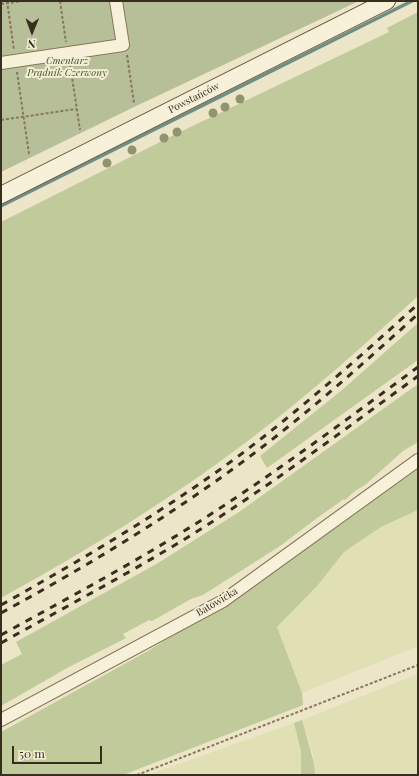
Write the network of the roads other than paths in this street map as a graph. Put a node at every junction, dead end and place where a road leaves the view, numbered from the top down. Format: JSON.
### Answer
{"nodes":[{"id":1,"x":116,"y":1,"type":"edge"},
{"id":2,"x":387,"y":1,"type":"edge"},
{"id":3,"x":1,"y":63,"type":"edge"},
{"id":4,"x":1,"y":195,"type":"edge"},
{"id":5,"x":418,"y":460,"type":"edge"},
{"id":6,"x":1,"y":720,"type":"edge"}],
"edges":[{"from":1,"to":3,"type":"street"},
{"from":2,"to":4,"type":"street","name":"Powstańców"},
{"from":5,"to":6,"type":"street","name":"Batowicka"}]}
